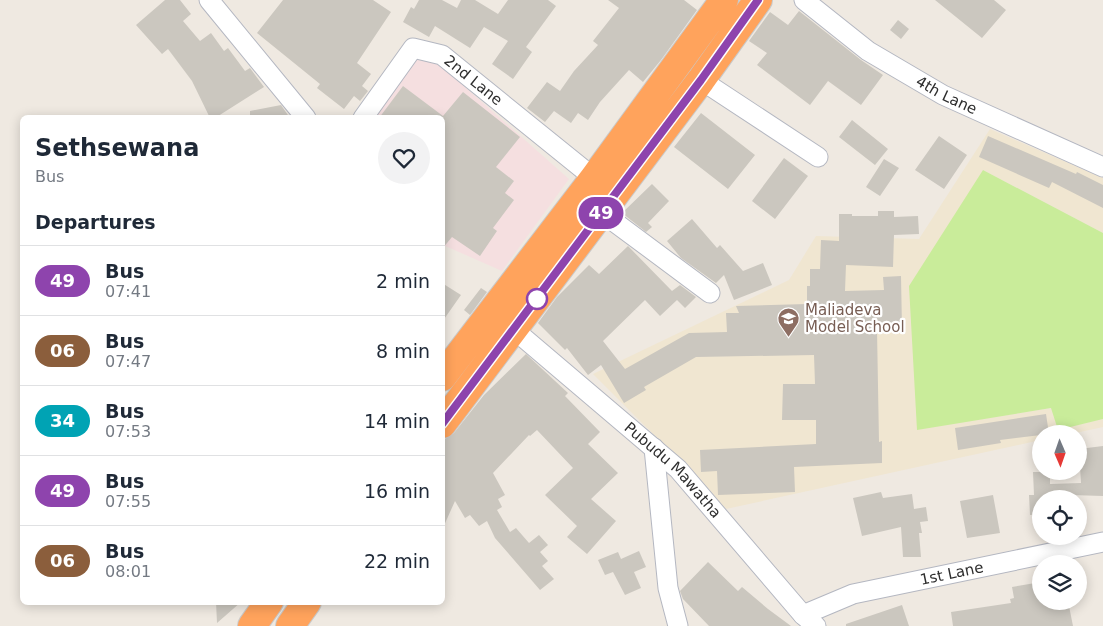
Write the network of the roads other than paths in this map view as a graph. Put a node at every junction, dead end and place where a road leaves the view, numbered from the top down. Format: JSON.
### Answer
{"nodes":[{"id":1,"x":209,"y":0,"type":"edge"},
{"id":2,"x":724,"y":0,"type":"edge"},
{"id":3,"x":758,"y":0,"type":"edge"},
{"id":4,"x":804,"y":0,"type":"edge"},
{"id":5,"x":701,"y":80,"type":"junction"},
{"id":6,"x":304,"y":115,"type":"edge"},
{"id":7,"x":366,"y":115,"type":"edge"},
{"id":8,"x":818,"y":157,"type":"dead end"},
{"id":9,"x":1103,"y":167,"type":"edge"},
{"id":10,"x":594,"y":178,"type":"junction"},
{"id":11,"x":601,"y":212,"type":"junction"},
{"id":12,"x":710,"y":293,"type":"dead end"},
{"id":13,"x":492,"y":313,"type":"junction"},
{"id":14,"x":514,"y":329,"type":"junction"},
{"id":15,"x":445,"y":373,"type":"edge"},
{"id":16,"x":445,"y":420,"type":"edge"},
{"id":17,"x":654,"y":448,"type":"junction"},
{"id":18,"x":1103,"y":542,"type":"edge"},
{"id":19,"x":267,"y":605,"type":"edge"},
{"id":20,"x":305,"y":605,"type":"edge"},
{"id":21,"x":810,"y":620,"type":"edge"},
{"id":22,"x":252,"y":626,"type":"edge"},
{"id":23,"x":290,"y":626,"type":"edge"},
{"id":24,"x":678,"y":626,"type":"edge"}],
"edges":[{"from":1,"to":6,"type":"street"},
{"from":2,"to":10,"type":"highway"},
{"from":3,"to":5,"type":"highway"},
{"from":4,"to":9,"type":"street","name":"4th Lane"},
{"from":5,"to":8,"type":"street"},
{"from":5,"to":11,"type":"highway"},
{"from":7,"to":10,"type":"street","name":"2nd Lane"},
{"from":10,"to":13,"type":"highway"},
{"from":11,"to":12,"type":"street"},
{"from":11,"to":14,"type":"highway"},
{"from":13,"to":14,"type":"street","name":"Pubudu Mawatha"},
{"from":13,"to":15,"type":"highway"},
{"from":14,"to":16,"type":"highway"},
{"from":14,"to":17,"type":"street","name":"Pubudu Mawatha"},
{"from":17,"to":21,"type":"street","name":"Pubudu Mawatha"},
{"from":17,"to":24,"type":"street"},
{"from":18,"to":21,"type":"street","name":"1st Lane"},
{"from":19,"to":22,"type":"highway"},
{"from":20,"to":23,"type":"highway"}]}
